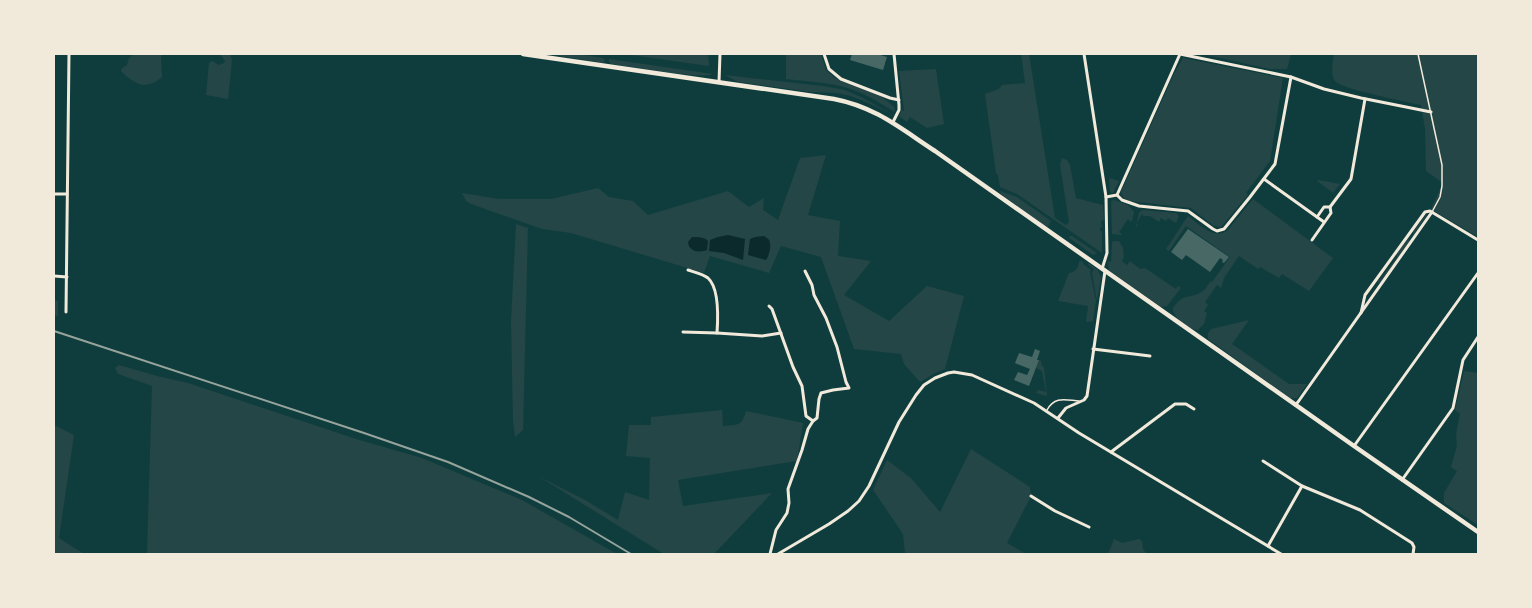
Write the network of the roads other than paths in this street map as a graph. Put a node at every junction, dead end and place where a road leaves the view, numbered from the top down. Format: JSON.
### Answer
{"nodes":[{"id":1,"x":69,"y":54,"type":"edge"},
{"id":2,"x":523,"y":54,"type":"edge"},
{"id":3,"x":720,"y":54,"type":"edge"},
{"id":4,"x":824,"y":54,"type":"edge"},
{"id":5,"x":894,"y":54,"type":"edge"},
{"id":6,"x":1084,"y":54,"type":"edge"},
{"id":7,"x":1180,"y":54,"type":"edge"},
{"id":8,"x":1418,"y":54,"type":"edge"},
{"id":9,"x":1291,"y":77,"type":"junction"},
{"id":10,"x":719,"y":82,"type":"junction"},
{"id":11,"x":1365,"y":99,"type":"junction"},
{"id":12,"x":899,"y":100,"type":"junction"},
{"id":13,"x":1431,"y":112,"type":"junction"},
{"id":14,"x":893,"y":122,"type":"junction"},
{"id":15,"x":1264,"y":179,"type":"junction"},
{"id":16,"x":54,"y":194,"type":"edge"},
{"id":17,"x":67,"y":194,"type":"junction"},
{"id":18,"x":1116,"y":195,"type":"junction"},
{"id":19,"x":1106,"y":197,"type":"junction"},
{"id":20,"x":1330,"y":207,"type":"junction"},
{"id":21,"x":1432,"y":212,"type":"junction"},
{"id":22,"x":1317,"y":217,"type":"junction"},
{"id":23,"x":1324,"y":222,"type":"junction"},
{"id":24,"x":1408,"y":235,"type":"junction"},
{"id":25,"x":1414,"y":239,"type":"junction"},
{"id":26,"x":1312,"y":240,"type":"dead end"},
{"id":27,"x":1478,"y":240,"type":"edge"},
{"id":28,"x":688,"y":270,"type":"dead end"},
{"id":29,"x":1103,"y":270,"type":"junction"},
{"id":30,"x":805,"y":271,"type":"dead end"},
{"id":31,"x":1478,"y":273,"type":"edge"},
{"id":32,"x":54,"y":276,"type":"edge"},
{"id":33,"x":67,"y":277,"type":"junction"},
{"id":34,"x":1374,"y":283,"type":"junction"},
{"id":35,"x":1380,"y":288,"type":"junction"},
{"id":36,"x":769,"y":306,"type":"dead end"},
{"id":37,"x":66,"y":312,"type":"dead end"},
{"id":38,"x":1361,"y":314,"type":"junction"},
{"id":39,"x":683,"y":332,"type":"dead end"},
{"id":40,"x":717,"y":333,"type":"junction"},
{"id":41,"x":781,"y":333,"type":"junction"},
{"id":42,"x":1478,"y":337,"type":"edge"},
{"id":43,"x":1094,"y":349,"type":"junction"},
{"id":44,"x":1150,"y":356,"type":"dead end"},
{"id":45,"x":1081,"y":402,"type":"junction"},
{"id":46,"x":1295,"y":405,"type":"junction"},
{"id":47,"x":1194,"y":409,"type":"dead end"},
{"id":48,"x":1047,"y":410,"type":"junction"},
{"id":49,"x":1058,"y":418,"type":"junction"},
{"id":50,"x":813,"y":421,"type":"junction"},
{"id":51,"x":1354,"y":446,"type":"junction"},
{"id":52,"x":1112,"y":452,"type":"junction"},
{"id":53,"x":1263,"y":461,"type":"dead end"},
{"id":54,"x":1402,"y":480,"type":"junction"},
{"id":55,"x":1302,"y":486,"type":"junction"},
{"id":56,"x":1031,"y":496,"type":"dead end"},
{"id":57,"x":1088,"y":527,"type":"dead end"},
{"id":58,"x":1478,"y":532,"type":"edge"},
{"id":59,"x":1268,"y":546,"type":"junction"},
{"id":60,"x":770,"y":554,"type":"edge"},
{"id":61,"x":778,"y":554,"type":"edge"},
{"id":62,"x":1281,"y":554,"type":"edge"},
{"id":63,"x":1413,"y":554,"type":"edge"}],
"edges":[{"from":1,"to":17,"type":"street"},
{"from":2,"to":10,"type":"main road"},
{"from":3,"to":10,"type":"street"},
{"from":4,"to":12,"type":"street"},
{"from":5,"to":12,"type":"street"},
{"from":6,"to":19,"type":"street"},
{"from":7,"to":9,"type":"street"},
{"from":7,"to":18,"type":"street"},
{"from":8,"to":13,"type":"lane"},
{"from":9,"to":11,"type":"street"},
{"from":9,"to":15,"type":"street"},
{"from":10,"to":14,"type":"main road"},
{"from":11,"to":13,"type":"street"},
{"from":11,"to":20,"type":"street"},
{"from":12,"to":14,"type":"street"},
{"from":13,"to":21,"type":"lane"},
{"from":14,"to":29,"type":"main road"},
{"from":15,"to":18,"type":"street"},
{"from":15,"to":22,"type":"street"},
{"from":16,"to":17,"type":"street"},
{"from":17,"to":33,"type":"street"},
{"from":18,"to":19,"type":"street"},
{"from":19,"to":29,"type":"street"},
{"from":20,"to":22,"type":"street"},
{"from":20,"to":23,"type":"street"},
{"from":21,"to":24,"type":"street"},
{"from":21,"to":25,"type":"street"},
{"from":21,"to":27,"type":"street"},
{"from":22,"to":23,"type":"street"},
{"from":23,"to":26,"type":"street"},
{"from":24,"to":25,"type":"street"},
{"from":24,"to":34,"type":"street"},
{"from":25,"to":35,"type":"street"},
{"from":28,"to":40,"type":"street"},
{"from":29,"to":43,"type":"street"},
{"from":29,"to":46,"type":"main road"},
{"from":30,"to":50,"type":"street"},
{"from":31,"to":51,"type":"street"},
{"from":32,"to":33,"type":"street"},
{"from":33,"to":37,"type":"street"},
{"from":34,"to":35,"type":"street"},
{"from":34,"to":38,"type":"street"},
{"from":35,"to":38,"type":"street"},
{"from":36,"to":41,"type":"street"},
{"from":38,"to":46,"type":"street"},
{"from":39,"to":40,"type":"street"},
{"from":40,"to":41,"type":"street"},
{"from":41,"to":50,"type":"street"},
{"from":42,"to":54,"type":"street"},
{"from":43,"to":44,"type":"street"},
{"from":43,"to":45,"type":"street"},
{"from":45,"to":48,"type":"lane"},
{"from":45,"to":49,"type":"street"},
{"from":46,"to":51,"type":"main road"},
{"from":47,"to":52,"type":"street"},
{"from":48,"to":49,"type":"street"},
{"from":48,"to":61,"type":"street"},
{"from":49,"to":52,"type":"street"},
{"from":50,"to":60,"type":"street"},
{"from":51,"to":54,"type":"main road"},
{"from":52,"to":59,"type":"street"},
{"from":53,"to":55,"type":"street"},
{"from":54,"to":58,"type":"main road"},
{"from":55,"to":59,"type":"street"},
{"from":55,"to":63,"type":"street"},
{"from":56,"to":57,"type":"street"},
{"from":59,"to":62,"type":"street"}]}
